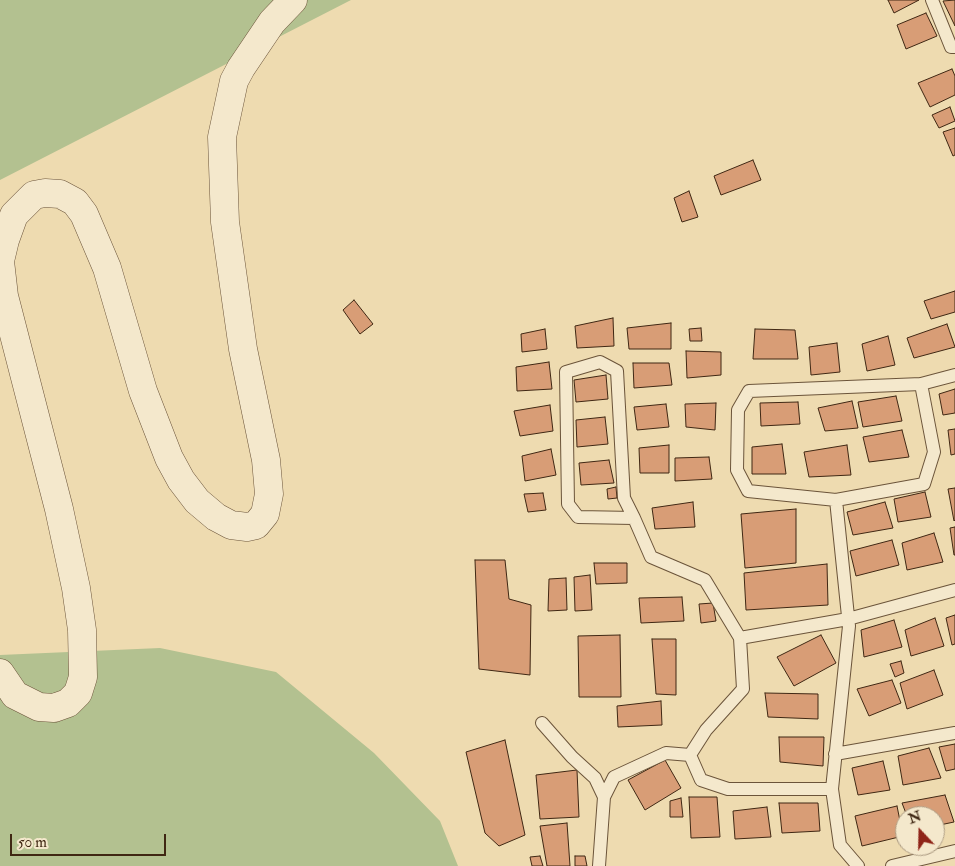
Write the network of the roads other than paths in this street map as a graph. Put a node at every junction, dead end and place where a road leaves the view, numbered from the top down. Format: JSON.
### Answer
{"nodes":[{"id":1,"x":293,"y":0,"type":"edge"},
{"id":2,"x":932,"y":0,"type":"edge"},
{"id":3,"x":955,"y":47,"type":"edge"},
{"id":4,"x":955,"y":375,"type":"edge"},
{"id":5,"x":921,"y":384,"type":"junction"},
{"id":6,"x":836,"y":500,"type":"junction"},
{"id":7,"x":634,"y":518,"type":"junction"},
{"id":8,"x":955,"y":590,"type":"edge"},
{"id":9,"x":848,"y":619,"type":"junction"},
{"id":10,"x":740,"y":638,"type":"junction"},
{"id":11,"x":0,"y":673,"type":"edge"},
{"id":12,"x":542,"y":723,"type":"dead end"},
{"id":13,"x":955,"y":733,"type":"edge"},
{"id":14,"x":835,"y":754,"type":"junction"},
{"id":15,"x":690,"y":755,"type":"junction"},
{"id":16,"x":832,"y":789,"type":"junction"},
{"id":17,"x":604,"y":797,"type":"junction"},
{"id":18,"x":955,"y":852,"type":"edge"},
{"id":19,"x":599,"y":866,"type":"edge"},
{"id":20,"x":858,"y":866,"type":"edge"},
{"id":21,"x":892,"y":866,"type":"edge"}],
"edges":[{"from":1,"to":11,"type":"street"},
{"from":2,"to":3,"type":"lane"},
{"from":4,"to":5,"type":"lane"},
{"from":5,"to":6,"type":"lane"},
{"from":5,"to":6,"type":"lane"},
{"from":6,"to":9,"type":"lane"},
{"from":7,"to":7,"type":"lane"},
{"from":7,"to":10,"type":"lane"},
{"from":8,"to":9,"type":"lane"},
{"from":9,"to":10,"type":"lane"},
{"from":9,"to":14,"type":"lane"},
{"from":10,"to":15,"type":"lane"},
{"from":12,"to":17,"type":"lane"},
{"from":13,"to":14,"type":"lane"},
{"from":14,"to":16,"type":"lane"},
{"from":15,"to":16,"type":"lane"},
{"from":15,"to":17,"type":"lane"},
{"from":16,"to":20,"type":"lane"},
{"from":17,"to":19,"type":"lane"},
{"from":18,"to":21,"type":"lane"}]}
